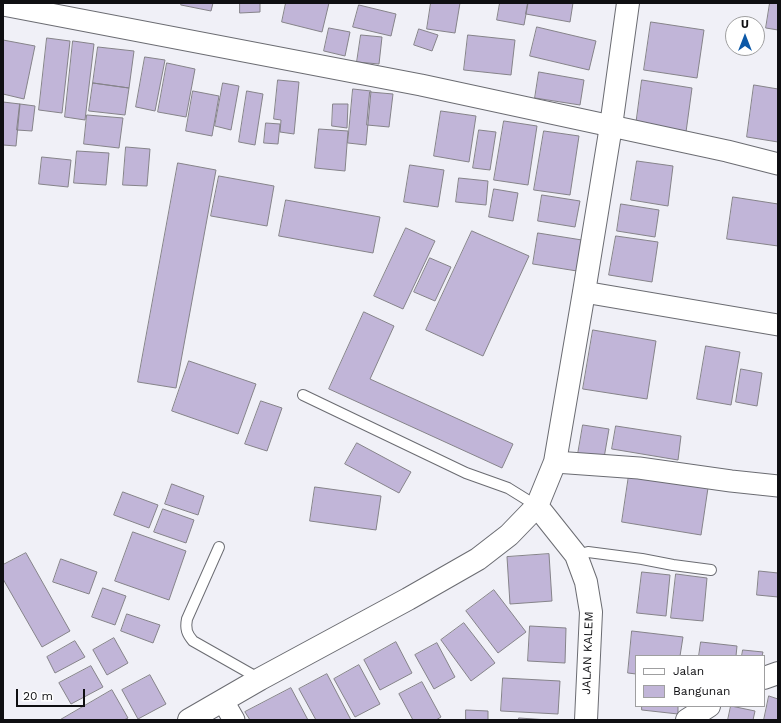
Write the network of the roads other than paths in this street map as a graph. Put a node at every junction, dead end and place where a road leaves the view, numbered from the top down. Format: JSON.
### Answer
{"nodes":[{"id":1,"x":628,"y":3,"type":"edge"},
{"id":2,"x":3,"y":5,"type":"edge"},
{"id":3,"x":610,"y":126,"type":"junction"},
{"id":4,"x":778,"y":164,"type":"edge"},
{"id":5,"x":584,"y":292,"type":"junction"},
{"id":6,"x":778,"y":325,"type":"edge"},
{"id":7,"x":303,"y":395,"type":"dead end"},
{"id":8,"x":555,"y":462,"type":"junction"},
{"id":9,"x":778,"y":486,"type":"edge"},
{"id":10,"x":537,"y":506,"type":"junction"},
{"id":11,"x":219,"y":547,"type":"dead end"},
{"id":12,"x":576,"y":555,"type":"junction"},
{"id":13,"x":711,"y":570,"type":"dead end"},
{"id":14,"x":778,"y":673,"type":"edge"},
{"id":15,"x":765,"y":678,"type":"edge"},
{"id":16,"x":260,"y":679,"type":"junction"},
{"id":17,"x":223,"y":701,"type":"junction"},
{"id":18,"x":708,"y":707,"type":"edge"},
{"id":19,"x":189,"y":720,"type":"edge"},
{"id":20,"x":234,"y":720,"type":"edge"},
{"id":21,"x":586,"y":720,"type":"edge"},
{"id":22,"x":687,"y":720,"type":"edge"}],
"edges":[{"from":1,"to":3,"type":"main road"},
{"from":2,"to":3,"type":"street"},
{"from":3,"to":4,"type":"street"},
{"from":3,"to":5,"type":"main road"},
{"from":5,"to":6,"type":"street"},
{"from":5,"to":8,"type":"main road"},
{"from":7,"to":10,"type":"lane"},
{"from":8,"to":9,"type":"street"},
{"from":8,"to":10,"type":"main road"},
{"from":10,"to":12,"type":"main road","name":"JALAN KALEM"},
{"from":10,"to":16,"type":"main road"},
{"from":11,"to":16,"type":"lane"},
{"from":12,"to":13,"type":"lane"},
{"from":12,"to":21,"type":"main road","name":"JALAN KALEM"},
{"from":14,"to":15,"type":"main road"},
{"from":16,"to":17,"type":"main road"},
{"from":17,"to":19,"type":"main road"},
{"from":17,"to":20,"type":"street"},
{"from":18,"to":22,"type":"main road"}]}
